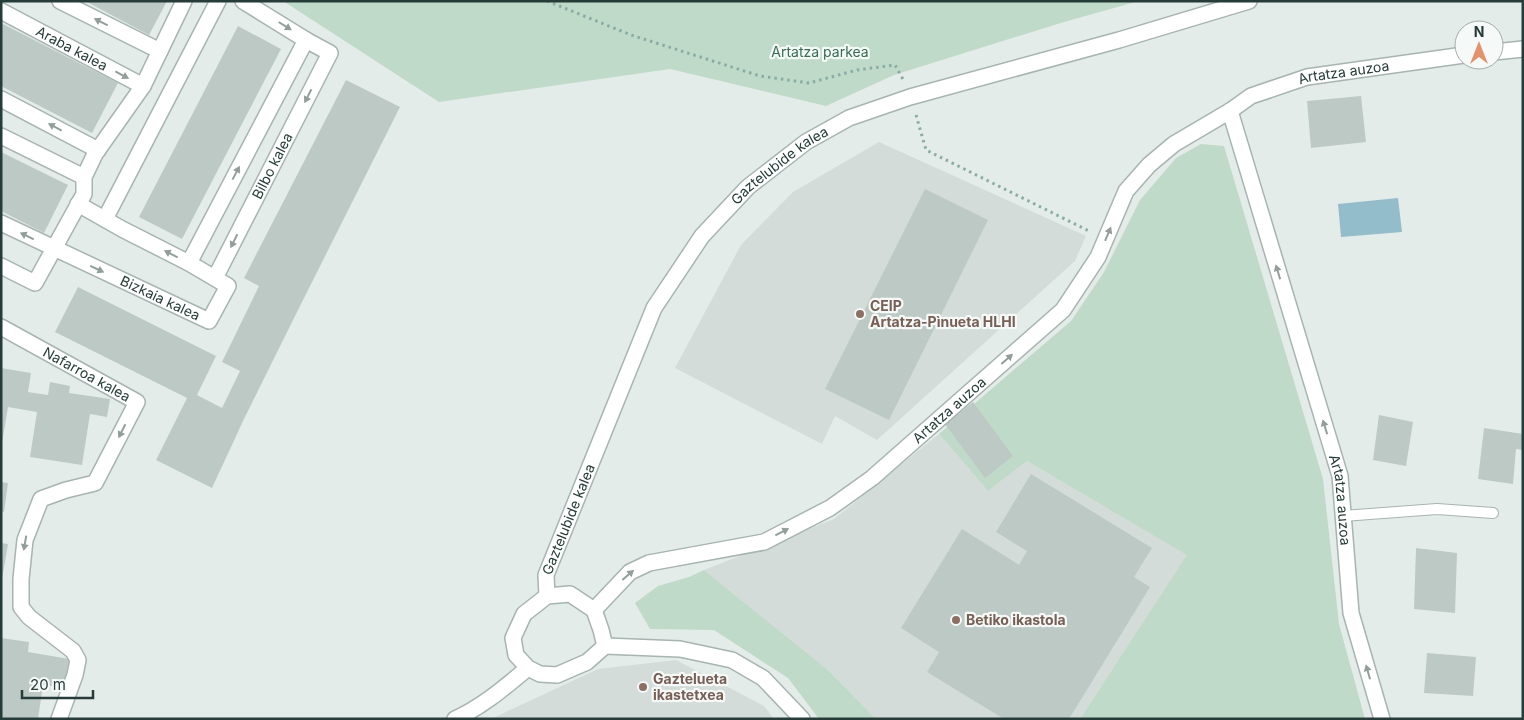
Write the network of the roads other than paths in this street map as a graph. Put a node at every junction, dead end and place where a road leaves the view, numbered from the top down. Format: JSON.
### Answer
{"nodes":[{"id":1,"x":60,"y":1,"type":"edge"},
{"id":2,"x":184,"y":1,"type":"edge"},
{"id":3,"x":218,"y":1,"type":"edge"},
{"id":4,"x":243,"y":1,"type":"edge"},
{"id":5,"x":1249,"y":1,"type":"edge"},
{"id":6,"x":1,"y":11,"type":"edge"},
{"id":7,"x":306,"y":40,"type":"junction"},
{"id":8,"x":1523,"y":49,"type":"edge"},
{"id":9,"x":1504,"y":51,"type":"edge"},
{"id":10,"x":160,"y":52,"type":"junction"},
{"id":11,"x":1454,"y":56,"type":"edge"},
{"id":12,"x":143,"y":86,"type":"junction"},
{"id":13,"x":1,"y":99,"type":"edge"},
{"id":14,"x":1230,"y":111,"type":"junction"},
{"id":15,"x":1,"y":136,"type":"edge"},
{"id":16,"x":98,"y":150,"type":"junction"},
{"id":17,"x":84,"y":177,"type":"junction"},
{"id":18,"x":78,"y":204,"type":"junction"},
{"id":19,"x":105,"y":219,"type":"junction"},
{"id":20,"x":1,"y":223,"type":"edge"},
{"id":21,"x":53,"y":248,"type":"junction"},
{"id":22,"x":189,"y":263,"type":"junction"},
{"id":23,"x":1,"y":266,"type":"edge"},
{"id":24,"x":215,"y":278,"type":"junction"},
{"id":25,"x":1,"y":327,"type":"edge"},
{"id":26,"x":1493,"y":513,"type":"dead end"},
{"id":27,"x":1343,"y":516,"type":"junction"},
{"id":28,"x":547,"y":596,"type":"junction"},
{"id":29,"x":594,"y":610,"type":"junction"},
{"id":30,"x":605,"y":646,"type":"junction"},
{"id":31,"x":528,"y":668,"type":"junction"},
{"id":32,"x":59,"y":719,"type":"edge"},
{"id":33,"x":455,"y":719,"type":"edge"},
{"id":34,"x":802,"y":719,"type":"edge"},
{"id":35,"x":1382,"y":719,"type":"edge"}],
"edges":[{"from":10,"to":1,"type":"street","one_way":true},
{"from":2,"to":10,"type":"street"},
{"from":3,"to":19,"type":"street"},
{"from":4,"to":7,"type":"street","one_way":true},
{"from":5,"to":28,"type":"street","name":"Gaztelubide kalea"},
{"from":6,"to":12,"type":"street","name":"Araba kalea","one_way":true},
{"from":22,"to":7,"type":"street","name":"Bilbo kalea","one_way":true},
{"from":7,"to":24,"type":"street","name":"Bilbo kalea","one_way":true},
{"from":8,"to":9,"type":"street"},
{"from":10,"to":12,"type":"street"},
{"from":11,"to":14,"type":"street","name":"Artatza auzoa"},
{"from":12,"to":16,"type":"street"},
{"from":16,"to":13,"type":"street","one_way":true},
{"from":27,"to":14,"type":"street","name":"Artatza auzoa","one_way":true},
{"from":29,"to":14,"type":"street","name":"Artatza auzoa","one_way":true},
{"from":15,"to":17,"type":"street"},
{"from":16,"to":17,"type":"street"},
{"from":17,"to":18,"type":"street"},
{"from":18,"to":19,"type":"street"},
{"from":18,"to":21,"type":"street"},
{"from":22,"to":19,"type":"street","one_way":true},
{"from":21,"to":20,"type":"street","name":"Bizkaia kalea","one_way":true},
{"from":21,"to":23,"type":"street"},
{"from":21,"to":24,"type":"street","name":"Bizkaia kalea","one_way":true},
{"from":22,"to":24,"type":"street"},
{"from":25,"to":32,"type":"street","name":"Nafarroa kalea","one_way":true},
{"from":26,"to":27,"type":"lane"},
{"from":35,"to":27,"type":"street","name":"Artatza auzoa","one_way":true},
{"from":28,"to":29,"type":"street"},
{"from":28,"to":31,"type":"street"},
{"from":29,"to":30,"type":"street"},
{"from":30,"to":31,"type":"street"},
{"from":30,"to":34,"type":"street"},
{"from":31,"to":33,"type":"street"}]}
